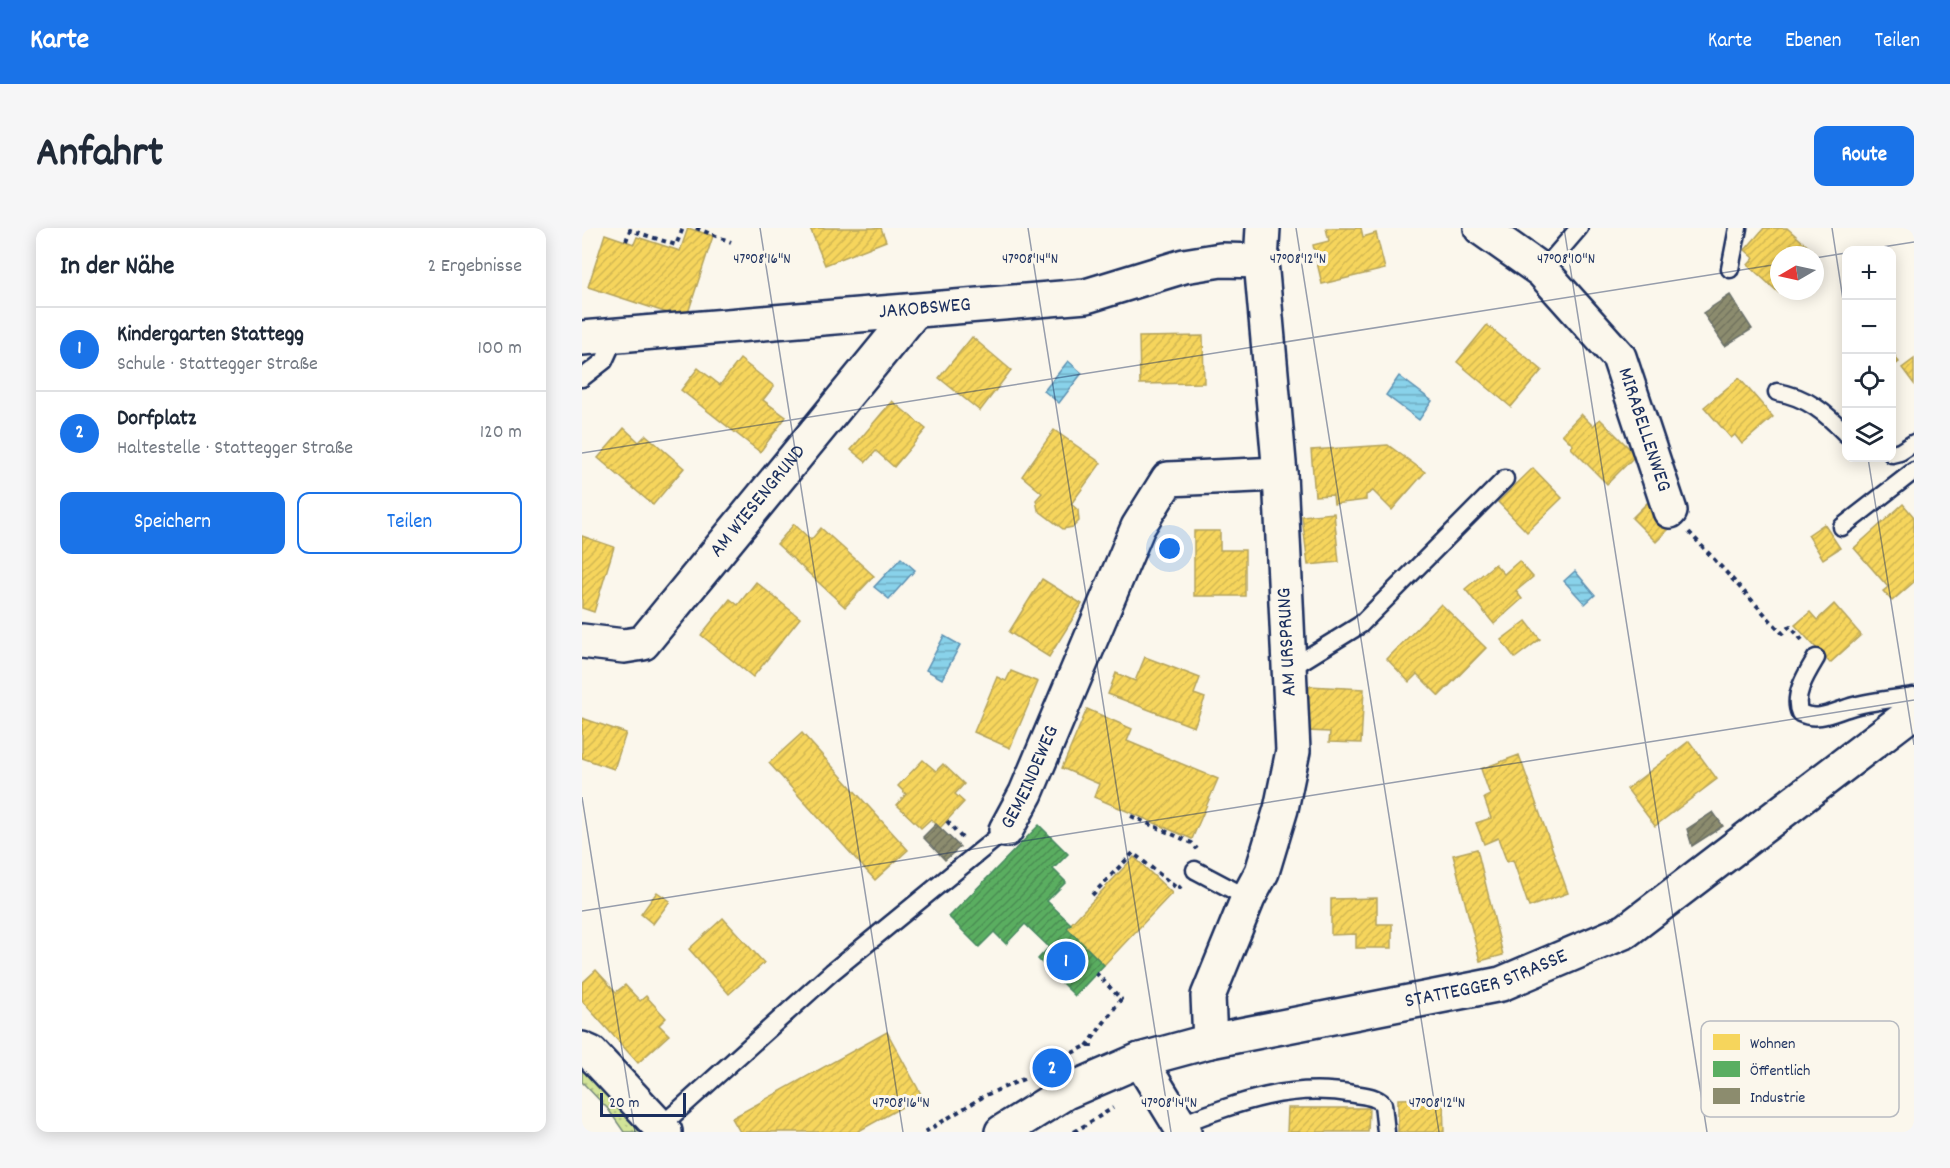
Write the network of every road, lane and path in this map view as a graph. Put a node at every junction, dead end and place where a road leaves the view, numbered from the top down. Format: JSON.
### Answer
{"nodes":[{"id":1,"x":683,"y":228,"type":"edge"},
{"id":2,"x":696,"y":228,"type":"edge"},
{"id":3,"x":1263,"y":228,"type":"edge"},
{"id":4,"x":1481,"y":228,"type":"edge"},
{"id":5,"x":1579,"y":228,"type":"edge"},
{"id":6,"x":1738,"y":228,"type":"edge"},
{"id":7,"x":626,"y":241,"type":"dead end"},
{"id":8,"x":730,"y":242,"type":"dead end"},
{"id":9,"x":1261,"y":261,"type":"junction"},
{"id":10,"x":1730,"y":269,"type":"dead end"},
{"id":11,"x":1542,"y":271,"type":"junction"},
{"id":12,"x":914,"y":312,"type":"junction"},
{"id":13,"x":616,"y":335,"type":"junction"},
{"id":14,"x":582,"y":338,"type":"edge"},
{"id":15,"x":582,"y":378,"type":"edge"},
{"id":16,"x":1777,"y":392,"type":"dead end"},
{"id":17,"x":1842,"y":430,"type":"edge"},
{"id":18,"x":1914,"y":443,"type":"edge"},
{"id":19,"x":1896,"y":453,"type":"edge"},
{"id":20,"x":1914,"y":471,"type":"edge"},
{"id":21,"x":1280,"y":474,"type":"junction"},
{"id":22,"x":1505,"y":479,"type":"dead end"},
{"id":23,"x":1670,"y":512,"type":"joint"},
{"id":24,"x":1842,"y":527,"type":"dead end"},
{"id":25,"x":582,"y":641,"type":"edge"},
{"id":26,"x":1816,"y":658,"type":"joint"},
{"id":27,"x":1289,"y":669,"type":"junction"},
{"id":28,"x":1914,"y":696,"type":"edge"},
{"id":29,"x":1914,"y":711,"type":"edge"},
{"id":30,"x":1131,"y":816,"type":"dead end"},
{"id":31,"x":1006,"y":830,"type":"joint"},
{"id":32,"x":1195,"y":870,"type":"junction"},
{"id":33,"x":1092,"y":895,"type":"dead end"},
{"id":34,"x":1248,"y":898,"type":"junction"},
{"id":35,"x":1096,"y":973,"type":"dead end"},
{"id":36,"x":1210,"y":1041,"type":"junction"},
{"id":37,"x":582,"y":1049,"type":"edge"},
{"id":38,"x":1140,"y":1060,"type":"junction"},
{"id":39,"x":1102,"y":1074,"type":"junction"},
{"id":40,"x":663,"y":1129,"type":"edge"},
{"id":41,"x":1181,"y":1129,"type":"edge"},
{"id":42,"x":1002,"y":1132,"type":"edge"},
{"id":43,"x":1074,"y":1132,"type":"edge"},
{"id":44,"x":1386,"y":1132,"type":"edge"}],
"edges":[{"from":1,"to":7,"type":"path"},
{"from":2,"to":8,"type":"path"},
{"from":3,"to":9,"type":"street","name":"AM URSPRUNG"},
{"from":4,"to":11,"type":"street","name":"MIRABELLENWEG"},
{"from":5,"to":11,"type":"lane"},
{"from":6,"to":10,"type":"lane"},
{"from":9,"to":12,"type":"street","name":"JAKOBSWEG"},
{"from":9,"to":21,"type":"street","name":"AM URSPRUNG"},
{"from":11,"to":23,"type":"street","name":"MIRABELLENWEG"},
{"from":12,"to":13,"type":"street","name":"JAKOBSWEG"},
{"from":12,"to":25,"type":"street","name":"AM WIESENGRUND"},
{"from":13,"to":14,"type":"street","name":"JAKOBSWEG"},
{"from":13,"to":15,"type":"lane"},
{"from":16,"to":17,"type":"lane"},
{"from":18,"to":19,"type":"lane"},
{"from":20,"to":24,"type":"lane"},
{"from":21,"to":27,"type":"street","name":"AM URSPRUNG"},
{"from":21,"to":31,"type":"street","name":"GEMEINDEWEG"},
{"from":22,"to":27,"type":"lane"},
{"from":23,"to":26,"type":"path"},
{"from":26,"to":28,"type":"lane"},
{"from":27,"to":34,"type":"street","name":"AM URSPRUNG"},
{"from":29,"to":36,"type":"street","name":"STATTEGGER STRASSE"},
{"from":30,"to":32,"type":"path"},
{"from":31,"to":40,"type":"lane","name":"GEMEINDEWEG"},
{"from":32,"to":33,"type":"path"},
{"from":32,"to":34,"type":"lane"},
{"from":34,"to":36,"type":"street","name":"AM URSPRUNG"},
{"from":35,"to":39,"type":"path"},
{"from":36,"to":38,"type":"street","name":"STATTEGGER STRASSE"},
{"from":37,"to":40,"type":"street"},
{"from":38,"to":39,"type":"street","name":"STATTEGGER STRASSE"},
{"from":38,"to":41,"type":"street"},
{"from":39,"to":42,"type":"street","name":"STATTEGGER STRASSE"},
{"from":39,"to":43,"type":"path"},
{"from":41,"to":44,"type":"lane"}]}
